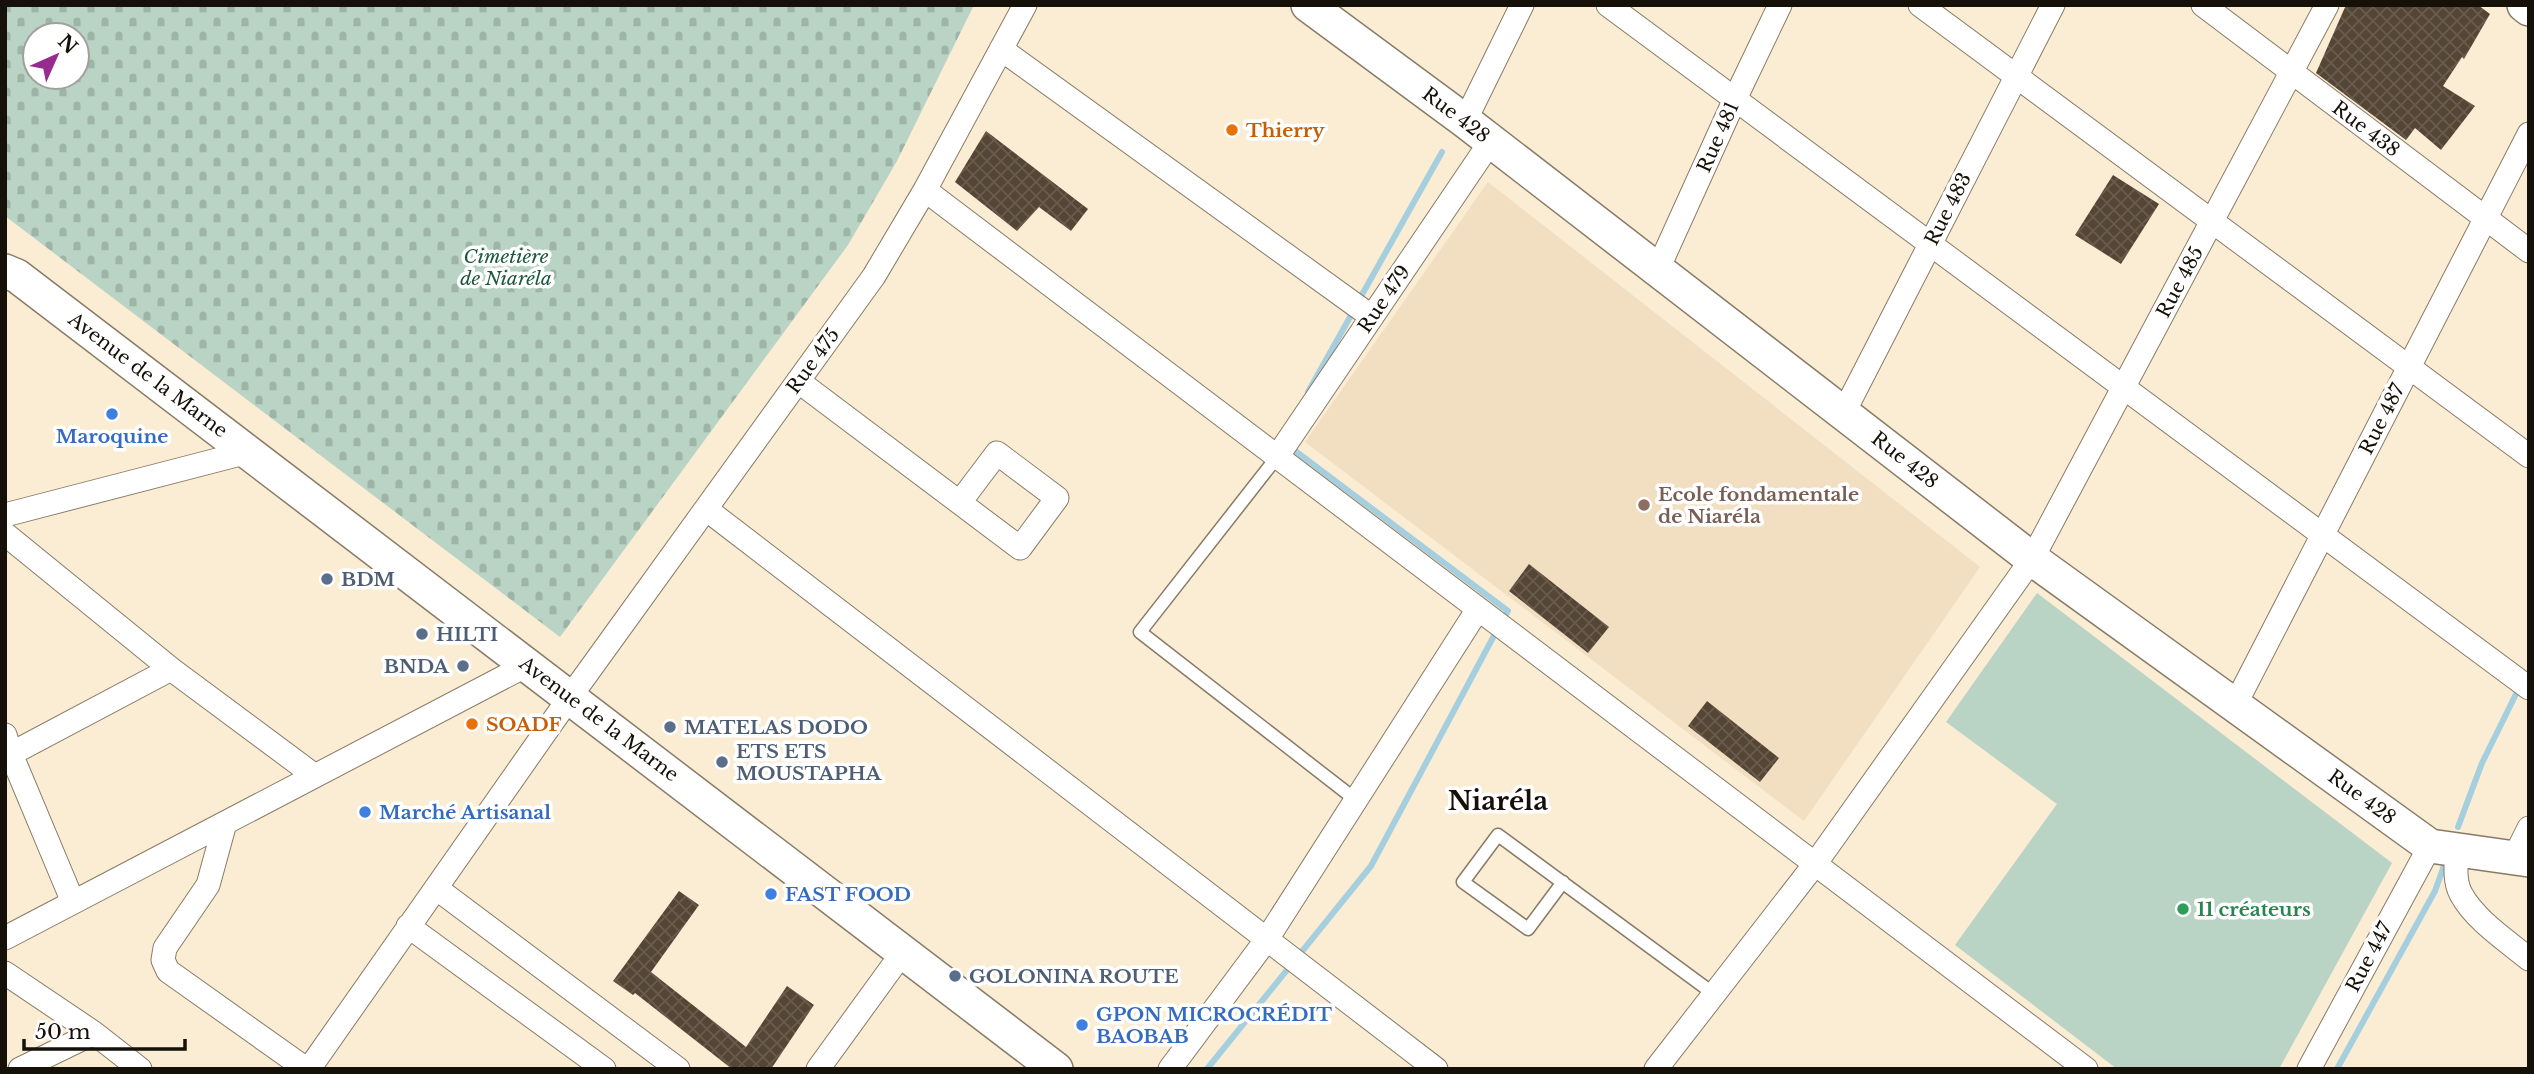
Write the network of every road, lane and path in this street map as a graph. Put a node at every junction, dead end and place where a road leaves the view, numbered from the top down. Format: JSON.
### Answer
{"nodes":[{"id":1,"x":1025,"y":5,"type":"edge"},
{"id":2,"x":1308,"y":5,"type":"edge"},
{"id":3,"x":1522,"y":5,"type":"edge"},
{"id":4,"x":1608,"y":5,"type":"edge"},
{"id":5,"x":1780,"y":5,"type":"edge"},
{"id":6,"x":1920,"y":5,"type":"edge"},
{"id":7,"x":2053,"y":5,"type":"edge"},
{"id":8,"x":2203,"y":5,"type":"edge"},
{"id":9,"x":2327,"y":5,"type":"edge"},
{"id":10,"x":2524,"y":5,"type":"edge"},
{"id":11,"x":2529,"y":9,"type":"edge"},
{"id":12,"x":1001,"y":49,"type":"junction"},
{"id":13,"x":2291,"y":72,"type":"junction"},
{"id":14,"x":2016,"y":76,"type":"junction"},
{"id":15,"x":1735,"y":99,"type":"junction"},
{"id":16,"x":1465,"y":121,"type":"junction"},
{"id":17,"x":2529,"y":134,"type":"edge"},
{"id":18,"x":1491,"y":141,"type":"junction"},
{"id":19,"x":925,"y":190,"type":"junction"},
{"id":20,"x":2485,"y":218,"type":"junction"},
{"id":21,"x":2212,"y":221,"type":"junction"},
{"id":22,"x":1930,"y":244,"type":"junction"},
{"id":23,"x":2529,"y":251,"type":"edge"},
{"id":24,"x":9,"y":271,"type":"edge"},
{"id":25,"x":1657,"y":271,"type":"junction"},
{"id":26,"x":1372,"y":317,"type":"junction"},
{"id":27,"x":2409,"y":367,"type":"junction"},
{"id":28,"x":798,"y":381,"type":"junction"},
{"id":29,"x":2124,"y":388,"type":"junction"},
{"id":30,"x":1844,"y":412,"type":"junction"},
{"id":31,"x":248,"y":452,"type":"junction"},
{"id":32,"x":2529,"y":456,"type":"edge"},
{"id":33,"x":1277,"y":457,"type":"junction"},
{"id":34,"x":960,"y":502,"type":"dead end"},
{"id":35,"x":706,"y":509,"type":"junction"},
{"id":36,"x":5,"y":515,"type":"edge"},
{"id":37,"x":5,"y":534,"type":"edge"},
{"id":38,"x":2322,"y":534,"type":"junction"},
{"id":39,"x":2032,"y":559,"type":"junction"},
{"id":40,"x":1478,"y":609,"type":"junction"},
{"id":41,"x":527,"y":665,"type":"junction"},
{"id":42,"x":170,"y":668,"type":"junction"},
{"id":43,"x":2521,"y":682,"type":"edge"},
{"id":44,"x":570,"y":698,"type":"junction"},
{"id":45,"x":2235,"y":705,"type":"junction"},
{"id":46,"x":7,"y":749,"type":"edge"},
{"id":47,"x":315,"y":776,"type":"junction"},
{"id":48,"x":1356,"y":800,"type":"junction"},
{"id":49,"x":225,"y":823,"type":"junction"},
{"id":50,"x":2529,"y":828,"type":"edge"},
{"id":51,"x":2444,"y":848,"type":"junction"},
{"id":52,"x":2521,"y":859,"type":"edge"},
{"id":53,"x":1815,"y":864,"type":"junction"},
{"id":54,"x":1563,"y":883,"type":"junction"},
{"id":55,"x":436,"y":888,"type":"junction"},
{"id":56,"x":74,"y":902,"type":"junction"},
{"id":57,"x":408,"y":926,"type":"junction"},
{"id":58,"x":5,"y":938,"type":"edge"},
{"id":59,"x":1267,"y":939,"type":"junction"},
{"id":60,"x":903,"y":952,"type":"junction"},
{"id":61,"x":2529,"y":959,"type":"edge"},
{"id":62,"x":5,"y":973,"type":"edge"},
{"id":63,"x":1714,"y":994,"type":"junction"},
{"id":64,"x":93,"y":1033,"type":"junction"},
{"id":65,"x":2062,"y":1062,"type":"edge"},
{"id":66,"x":20,"y":1069,"type":"edge"},
{"id":67,"x":140,"y":1069,"type":"edge"},
{"id":68,"x":308,"y":1069,"type":"edge"},
{"id":69,"x":604,"y":1069,"type":"edge"},
{"id":70,"x":678,"y":1069,"type":"edge"},
{"id":71,"x":818,"y":1069,"type":"edge"},
{"id":72,"x":1056,"y":1069,"type":"edge"},
{"id":73,"x":1170,"y":1069,"type":"edge"},
{"id":74,"x":1436,"y":1069,"type":"edge"},
{"id":75,"x":1656,"y":1069,"type":"edge"},
{"id":76,"x":2086,"y":1069,"type":"edge"},
{"id":77,"x":2309,"y":1069,"type":"edge"}],
"edges":[{"from":1,"to":12,"type":"street","name":"Rue 475"},
{"from":2,"to":16,"type":"street","name":"Rue 428"},
{"from":3,"to":16,"type":"street"},
{"from":4,"to":15,"type":"street"},
{"from":5,"to":15,"type":"street","name":"Rue 481"},
{"from":6,"to":14,"type":"street"},
{"from":7,"to":14,"type":"street","name":"Rue 483"},
{"from":8,"to":13,"type":"street","name":"Rue 438"},
{"from":9,"to":13,"type":"street","name":"Rue 485"},
{"from":10,"to":11,"type":"street"},
{"from":12,"to":19,"type":"street","name":"Rue 475"},
{"from":12,"to":26,"type":"street"},
{"from":13,"to":20,"type":"street","name":"Rue 438"},
{"from":13,"to":21,"type":"street","name":"Rue 485"},
{"from":14,"to":21,"type":"street"},
{"from":14,"to":22,"type":"street","name":"Rue 483"},
{"from":15,"to":22,"type":"street"},
{"from":15,"to":25,"type":"street","name":"Rue 481"},
{"from":16,"to":18,"type":"street","name":"Rue 428"},
{"from":17,"to":20,"type":"street","name":"Rue 487"},
{"from":18,"to":25,"type":"street","name":"Rue 428"},
{"from":18,"to":26,"type":"street","name":"Rue 479"},
{"from":19,"to":28,"type":"street","name":"Rue 475"},
{"from":19,"to":33,"type":"street"},
{"from":20,"to":23,"type":"street","name":"Rue 438"},
{"from":20,"to":27,"type":"street","name":"Rue 487"},
{"from":21,"to":27,"type":"street"},
{"from":21,"to":29,"type":"street","name":"Rue 485"},
{"from":22,"to":29,"type":"street"},
{"from":22,"to":30,"type":"street","name":"Rue 483"},
{"from":24,"to":31,"type":"street","name":"Avenue de la Marne"},
{"from":25,"to":30,"type":"street","name":"Rue 428"},
{"from":26,"to":33,"type":"street","name":"Rue 479"},
{"from":27,"to":32,"type":"street"},
{"from":27,"to":38,"type":"street","name":"Rue 487"},
{"from":28,"to":34,"type":"street"},
{"from":28,"to":35,"type":"street","name":"Rue 475"},
{"from":29,"to":38,"type":"street"},
{"from":29,"to":39,"type":"street","name":"Rue 485"},
{"from":30,"to":39,"type":"street","name":"Rue 428"},
{"from":31,"to":36,"type":"street"},
{"from":31,"to":41,"type":"street","name":"Avenue de la Marne"},
{"from":33,"to":40,"type":"street"},
{"from":33,"to":48,"type":"lane"},
{"from":35,"to":44,"type":"street","name":"Rue 475"},
{"from":35,"to":59,"type":"street"},
{"from":37,"to":42,"type":"street"},
{"from":38,"to":43,"type":"street"},
{"from":38,"to":45,"type":"street","name":"Rue 487"},
{"from":39,"to":45,"type":"street","name":"Rue 428"},
{"from":39,"to":53,"type":"street","name":"Rue 485"},
{"from":40,"to":48,"type":"street"},
{"from":40,"to":53,"type":"street"},
{"from":41,"to":44,"type":"street","name":"Avenue de la Marne"},
{"from":41,"to":47,"type":"street"},
{"from":42,"to":46,"type":"street"},
{"from":42,"to":47,"type":"street"},
{"from":44,"to":55,"type":"street","name":"Rue 475"},
{"from":44,"to":60,"type":"street","name":"Avenue de la Marne"},
{"from":45,"to":51,"type":"street","name":"Rue 428"},
{"from":46,"to":56,"type":"street"},
{"from":47,"to":49,"type":"street"},
{"from":48,"to":59,"type":"street"},
{"from":49,"to":56,"type":"street"},
{"from":49,"to":68,"type":"street"},
{"from":50,"to":52,"type":"street"},
{"from":51,"to":52,"type":"street","name":"Rue 428"},
{"from":51,"to":61,"type":"street"},
{"from":51,"to":77,"type":"street","name":"Rue 447"},
{"from":53,"to":63,"type":"street","name":"Rue 485"},
{"from":53,"to":65,"type":"street"},
{"from":54,"to":54,"type":"lane"},
{"from":54,"to":63,"type":"lane"},
{"from":55,"to":57,"type":"street","name":"Rue 475"},
{"from":55,"to":70,"type":"street"},
{"from":56,"to":58,"type":"street"},
{"from":57,"to":68,"type":"street","name":"Rue 475"},
{"from":57,"to":69,"type":"street"},
{"from":59,"to":73,"type":"street"},
{"from":59,"to":74,"type":"street"},
{"from":60,"to":71,"type":"street"},
{"from":60,"to":72,"type":"street","name":"Avenue de la Marne"},
{"from":62,"to":64,"type":"street"},
{"from":63,"to":75,"type":"street","name":"Rue 485"},
{"from":64,"to":66,"type":"street"},
{"from":64,"to":67,"type":"street"},
{"from":65,"to":76,"type":"street"}]}
